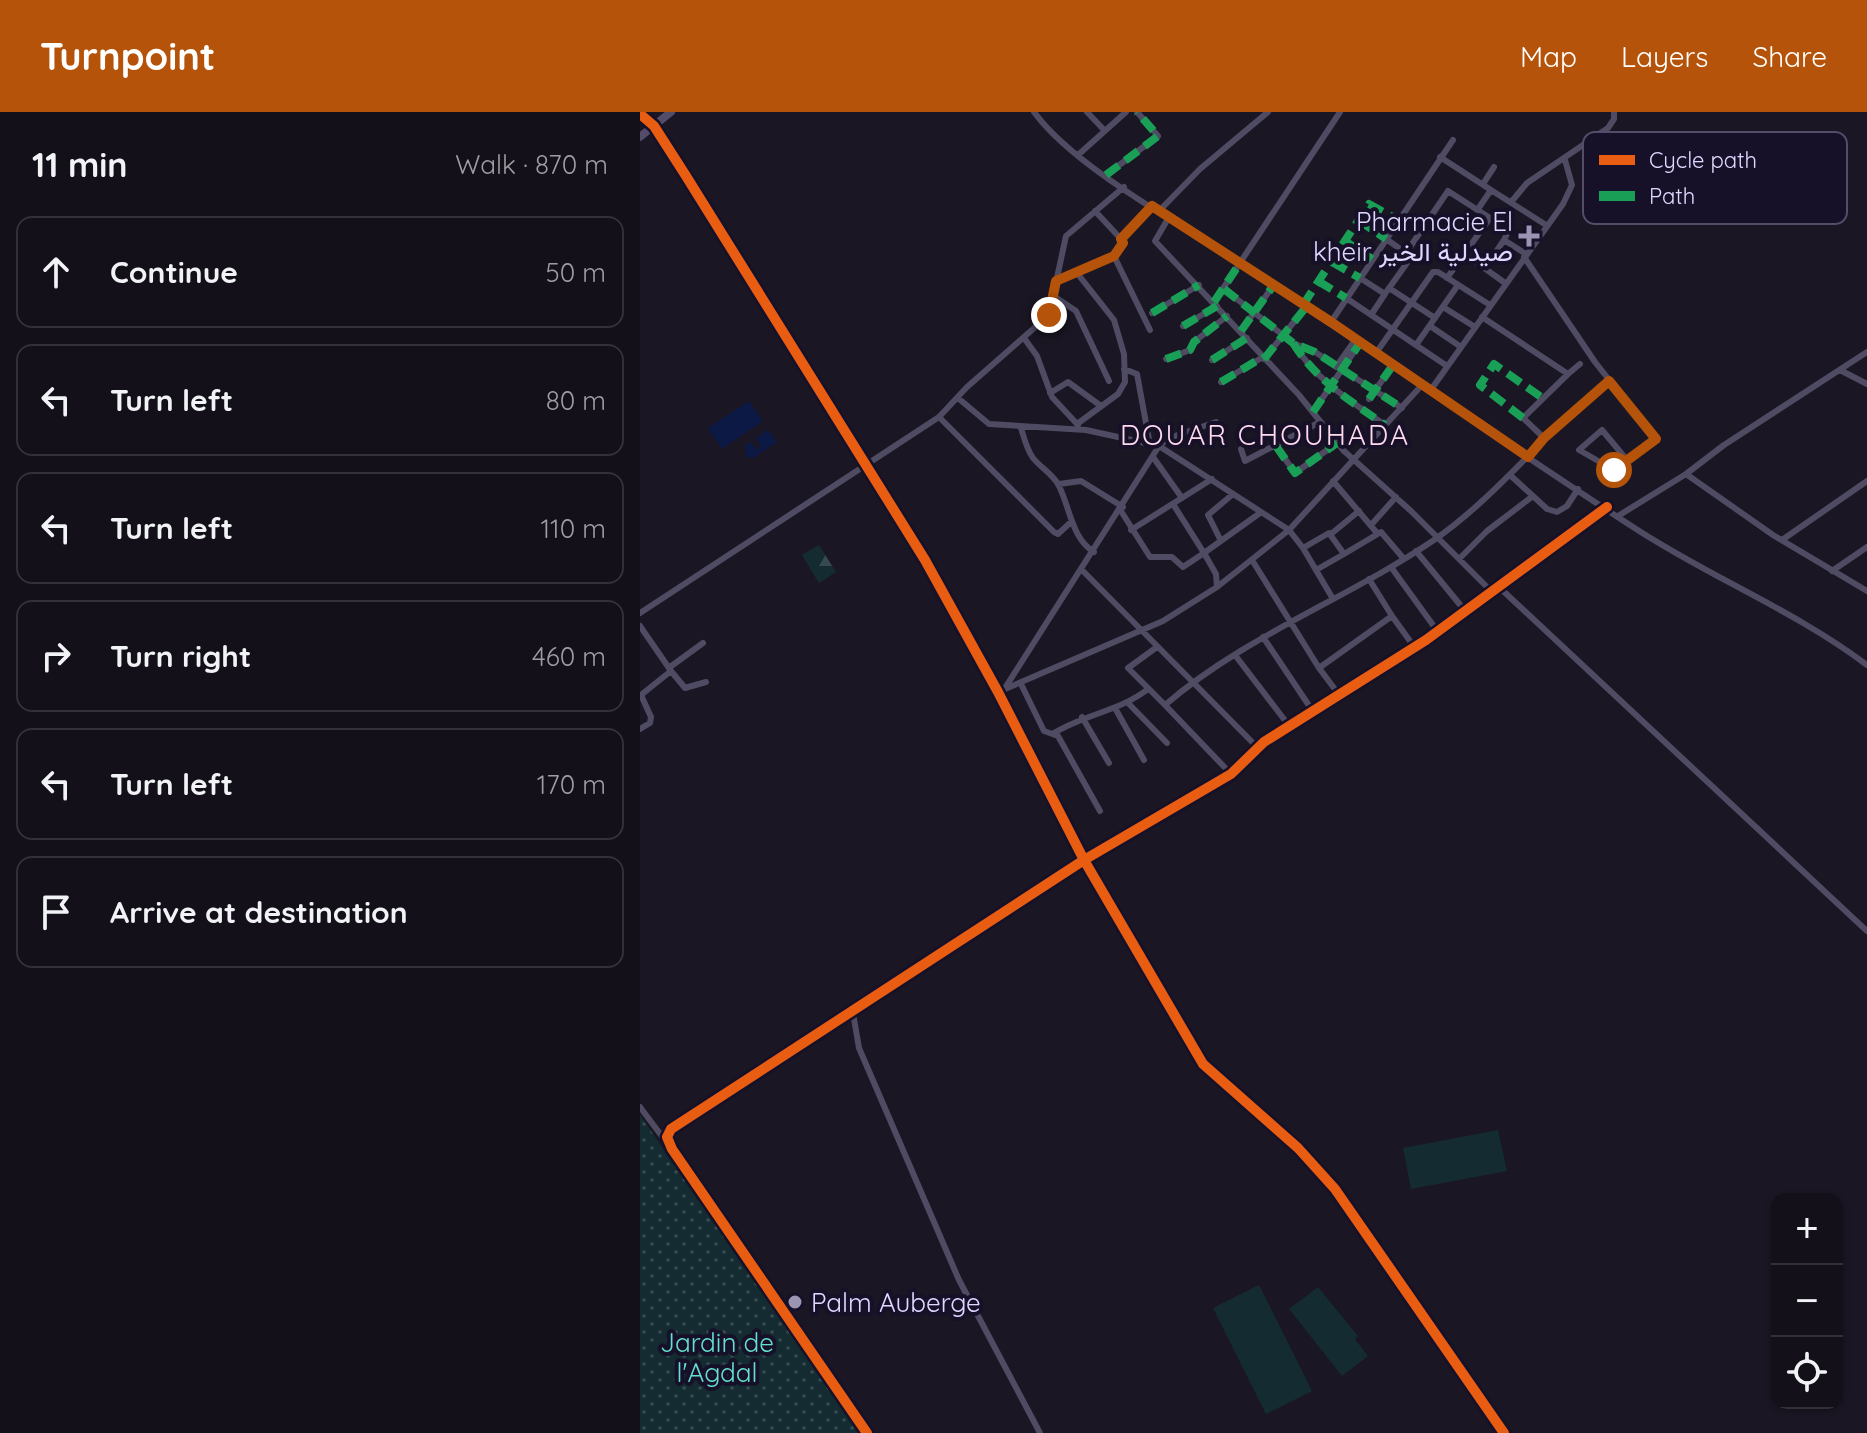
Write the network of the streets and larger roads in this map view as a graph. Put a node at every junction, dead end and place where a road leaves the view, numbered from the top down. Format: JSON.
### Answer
{"nodes":[{"id":1,"x":671,"y":112,"type":"edge"},
{"id":2,"x":1034,"y":112,"type":"edge"},
{"id":3,"x":1087,"y":112,"type":"edge"},
{"id":4,"x":1126,"y":112,"type":"edge"},
{"id":5,"x":1137,"y":112,"type":"edge"},
{"id":6,"x":1268,"y":112,"type":"edge"},
{"id":7,"x":1340,"y":112,"type":"edge"},
{"id":8,"x":1614,"y":112,"type":"edge"},
{"id":9,"x":643,"y":116,"type":"edge"},
{"id":10,"x":654,"y":126,"type":"junction"},
{"id":11,"x":1105,"y":131,"type":"junction"},
{"id":12,"x":1603,"y":132,"type":"edge"},
{"id":13,"x":640,"y":137,"type":"edge"},
{"id":14,"x":1453,"y":140,"type":"dead end"},
{"id":15,"x":1583,"y":147,"type":"edge"},
{"id":16,"x":1078,"y":155,"type":"junction"},
{"id":17,"x":1440,"y":157,"type":"junction"},
{"id":18,"x":1565,"y":160,"type":"junction"},
{"id":19,"x":1494,"y":167,"type":"dead end"},
{"id":20,"x":1106,"y":175,"type":"junction"},
{"id":21,"x":1483,"y":184,"type":"junction"},
{"id":22,"x":1124,"y":187,"type":"junction"},
{"id":23,"x":1491,"y":190,"type":"junction"},
{"id":24,"x":1512,"y":201,"type":"junction"},
{"id":25,"x":1152,"y":206,"type":"junction"},
{"id":26,"x":1478,"y":209,"type":"junction"},
{"id":27,"x":1095,"y":211,"type":"junction"},
{"id":28,"x":1159,"y":211,"type":"junction"},
{"id":29,"x":1169,"y":217,"type":"junction"},
{"id":30,"x":1490,"y":218,"type":"junction"},
{"id":31,"x":1546,"y":225,"type":"junction"},
{"id":32,"x":1121,"y":239,"type":"junction"},
{"id":33,"x":1386,"y":239,"type":"junction"},
{"id":34,"x":1504,"y":240,"type":"junction"},
{"id":35,"x":1406,"y":253,"type":"junction"},
{"id":36,"x":1465,"y":254,"type":"junction"},
{"id":37,"x":1114,"y":256,"type":"junction"},
{"id":38,"x":1525,"y":256,"type":"junction"},
{"id":39,"x":1240,"y":263,"type":"junction"},
{"id":40,"x":1485,"y":268,"type":"junction"},
{"id":41,"x":1077,"y":273,"type":"junction"},
{"id":42,"x":1360,"y":278,"type":"junction"},
{"id":43,"x":1447,"y":278,"type":"junction"},
{"id":44,"x":1056,"y":281,"type":"junction"},
{"id":45,"x":1505,"y":283,"type":"junction"},
{"id":46,"x":1199,"y":285,"type":"junction"},
{"id":47,"x":1458,"y":285,"type":"junction"},
{"id":48,"x":1273,"y":286,"type":"junction"},
{"id":49,"x":1224,"y":289,"type":"junction"},
{"id":50,"x":1387,"y":291,"type":"junction"},
{"id":51,"x":1055,"y":297,"type":"junction"},
{"id":52,"x":1346,"y":298,"type":"junction"},
{"id":53,"x":1411,"y":302,"type":"junction"},
{"id":54,"x":1215,"y":304,"type":"junction"},
{"id":55,"x":1490,"y":305,"type":"junction"},
{"id":56,"x":1306,"y":307,"type":"junction"},
{"id":57,"x":1443,"y":307,"type":"junction"},
{"id":58,"x":1152,"y":313,"type":"dead end"},
{"id":59,"x":1255,"y":313,"type":"junction"},
{"id":60,"x":1371,"y":315,"type":"junction"},
{"id":61,"x":1227,"y":316,"type":"junction"},
{"id":62,"x":1482,"y":317,"type":"junction"},
{"id":63,"x":1435,"y":318,"type":"junction"},
{"id":64,"x":1331,"y":322,"type":"junction"},
{"id":65,"x":1183,"y":326,"type":"dead end"},
{"id":66,"x":1430,"y":326,"type":"junction"},
{"id":67,"x":1475,"y":327,"type":"junction"},
{"id":68,"x":1392,"y":329,"type":"junction"},
{"id":69,"x":1150,"y":330,"type":"dead end"},
{"id":70,"x":1241,"y":331,"type":"junction"},
{"id":71,"x":1285,"y":336,"type":"junction"},
{"id":72,"x":1024,"y":338,"type":"junction"},
{"id":73,"x":1247,"y":338,"type":"junction"},
{"id":74,"x":1358,"y":342,"type":"junction"},
{"id":75,"x":1293,"y":343,"type":"junction"},
{"id":76,"x":1416,"y":345,"type":"junction"},
{"id":77,"x":1461,"y":347,"type":"junction"},
{"id":78,"x":1867,"y":352,"type":"edge"},
{"id":79,"x":1376,"y":353,"type":"junction"},
{"id":80,"x":1263,"y":358,"type":"junction"},
{"id":81,"x":1166,"y":359,"type":"dead end"},
{"id":82,"x":1212,"y":360,"type":"dead end"},
{"id":83,"x":1580,"y":364,"type":"dead end"},
{"id":84,"x":1393,"y":365,"type":"junction"},
{"id":85,"x":1447,"y":366,"type":"junction"},
{"id":86,"x":1339,"y":368,"type":"junction"},
{"id":87,"x":1124,"y":369,"type":"junction"},
{"id":88,"x":1840,"y":370,"type":"junction"},
{"id":89,"x":1568,"y":374,"type":"junction"},
{"id":90,"x":1109,"y":381,"type":"dead end"},
{"id":91,"x":1609,"y":381,"type":"junction"},
{"id":92,"x":1221,"y":382,"type":"dead end"},
{"id":93,"x":1867,"y":384,"type":"edge"},
{"id":94,"x":1422,"y":385,"type":"junction"},
{"id":95,"x":1329,"y":387,"type":"junction"},
{"id":96,"x":1430,"y":391,"type":"junction"},
{"id":97,"x":1375,"y":392,"type":"junction"},
{"id":98,"x":1050,"y":393,"type":"junction"},
{"id":99,"x":958,"y":398,"type":"junction"},
{"id":100,"x":1369,"y":399,"type":"dead end"},
{"id":101,"x":1101,"y":406,"type":"junction"},
{"id":102,"x":1402,"y":408,"type":"junction"},
{"id":103,"x":1313,"y":412,"type":"junction"},
{"id":104,"x":939,"y":417,"type":"junction"},
{"id":105,"x":1216,"y":422,"type":"dead end"},
{"id":106,"x":1320,"y":422,"type":"junction"},
{"id":107,"x":1077,"y":424,"type":"junction"},
{"id":108,"x":1385,"y":425,"type":"junction"},
{"id":109,"x":1021,"y":428,"type":"junction"},
{"id":110,"x":1086,"y":430,"type":"junction"},
{"id":111,"x":1544,"y":438,"type":"junction"},
{"id":112,"x":1337,"y":443,"type":"junction"},
{"id":113,"x":1150,"y":445,"type":"junction"},
{"id":114,"x":1159,"y":446,"type":"junction"},
{"id":115,"x":1276,"y":446,"type":"junction"},
{"id":116,"x":1241,"y":449,"type":"dead end"},
{"id":117,"x":1153,"y":457,"type":"junction"},
{"id":118,"x":1528,"y":457,"type":"junction"},
{"id":119,"x":1355,"y":459,"type":"junction"},
{"id":120,"x":1627,"y":460,"type":"junction"},
{"id":121,"x":867,"y":463,"type":"junction"},
{"id":122,"x":1686,"y":474,"type":"junction"},
{"id":123,"x":1510,"y":475,"type":"junction"},
{"id":124,"x":1212,"y":479,"type":"junction"},
{"id":125,"x":1333,"y":481,"type":"junction"},
{"id":126,"x":1867,"y":481,"type":"edge"},
{"id":127,"x":1059,"y":484,"type":"junction"},
{"id":128,"x":1578,"y":489,"type":"junction"},
{"id":129,"x":1233,"y":494,"type":"junction"},
{"id":130,"x":1533,"y":496,"type":"junction"},
{"id":131,"x":1396,"y":497,"type":"junction"},
{"id":132,"x":1182,"y":498,"type":"junction"},
{"id":133,"x":1173,"y":504,"type":"junction"},
{"id":134,"x":1607,"y":507,"type":"junction"},
{"id":135,"x":1122,"y":509,"type":"junction"},
{"id":136,"x":1359,"y":511,"type":"junction"},
{"id":137,"x":1260,"y":513,"type":"junction"},
{"id":138,"x":1618,"y":516,"type":"junction"},
{"id":139,"x":1071,"y":522,"type":"junction"},
{"id":140,"x":1371,"y":525,"type":"junction"},
{"id":141,"x":1131,"y":530,"type":"junction"},
{"id":142,"x":1289,"y":530,"type":"junction"},
{"id":143,"x":1377,"y":533,"type":"junction"},
{"id":144,"x":1331,"y":534,"type":"junction"},
{"id":145,"x":1437,"y":538,"type":"junction"},
{"id":146,"x":1782,"y":540,"type":"junction"},
{"id":147,"x":1221,"y":541,"type":"junction"},
{"id":148,"x":1867,"y":547,"type":"edge"},
{"id":149,"x":1303,"y":548,"type":"junction"},
{"id":150,"x":1416,"y":551,"type":"junction"},
{"id":151,"x":1094,"y":552,"type":"junction"},
{"id":152,"x":1204,"y":553,"type":"junction"},
{"id":153,"x":1344,"y":554,"type":"junction"},
{"id":154,"x":1404,"y":559,"type":"junction"},
{"id":155,"x":1459,"y":559,"type":"junction"},
{"id":156,"x":1252,"y":560,"type":"junction"},
{"id":157,"x":1391,"y":567,"type":"junction"},
{"id":158,"x":1081,"y":569,"type":"junction"},
{"id":159,"x":1316,"y":570,"type":"junction"},
{"id":160,"x":1832,"y":571,"type":"junction"},
{"id":161,"x":1369,"y":579,"type":"junction"},
{"id":162,"x":1217,"y":587,"type":"junction"},
{"id":163,"x":1497,"y":590,"type":"junction"},
{"id":164,"x":1867,"y":591,"type":"edge"},
{"id":165,"x":1333,"y":599,"type":"junction"},
{"id":166,"x":1466,"y":612,"type":"junction"},
{"id":167,"x":640,"y":613,"type":"edge"},
{"id":168,"x":1392,"y":616,"type":"junction"},
{"id":169,"x":1291,"y":623,"type":"junction"},
{"id":170,"x":640,"y":626,"type":"edge"},
{"id":171,"x":1141,"y":631,"type":"junction"},
{"id":172,"x":1438,"y":632,"type":"junction"},
{"id":173,"x":1263,"y":637,"type":"junction"},
{"id":174,"x":703,"y":643,"type":"dead end"},
{"id":175,"x":1157,"y":647,"type":"junction"},
{"id":176,"x":1415,"y":648,"type":"junction"},
{"id":177,"x":1235,"y":655,"type":"junction"},
{"id":178,"x":1867,"y":665,"type":"edge"},
{"id":179,"x":1319,"y":668,"type":"junction"},
{"id":180,"x":671,"y":669,"type":"junction"},
{"id":181,"x":706,"y":682,"type":"dead end"},
{"id":182,"x":1192,"y":682,"type":"junction"},
{"id":183,"x":1021,"y":684,"type":"junction"},
{"id":184,"x":1148,"y":689,"type":"junction"},
{"id":185,"x":1002,"y":690,"type":"junction"},
{"id":186,"x":1340,"y":696,"type":"junction"},
{"id":187,"x":1129,"y":704,"type":"junction"},
{"id":188,"x":1165,"y":705,"type":"junction"},
{"id":189,"x":1115,"y":708,"type":"junction"},
{"id":190,"x":1314,"y":713,"type":"junction"},
{"id":191,"x":1082,"y":717,"type":"junction"},
{"id":192,"x":1290,"y":727,"type":"junction"},
{"id":193,"x":640,"y":729,"type":"edge"},
{"id":194,"x":1054,"y":733,"type":"junction"},
{"id":195,"x":1167,"y":743,"type":"dead end"},
{"id":196,"x":1259,"y":749,"type":"junction"},
{"id":197,"x":1144,"y":760,"type":"dead end"},
{"id":198,"x":1109,"y":763,"type":"dead end"},
{"id":199,"x":1231,"y":774,"type":"junction"},
{"id":200,"x":1100,"y":811,"type":"dead end"},
{"id":201,"x":1084,"y":860,"type":"junction"},
{"id":202,"x":1867,"y":931,"type":"edge"},
{"id":203,"x":853,"y":1013,"type":"junction"},
{"id":204,"x":640,"y":1107,"type":"edge"},
{"id":205,"x":676,"y":1156,"type":"junction"},
{"id":206,"x":867,"y":1433,"type":"edge"},
{"id":207,"x":1040,"y":1433,"type":"edge"},
{"id":208,"x":1504,"y":1433,"type":"edge"}],
"edges":[{"from":1,"to":10,"type":"street"},
{"from":2,"to":16,"type":"street"},
{"from":3,"to":11,"type":"street"},
{"from":4,"to":11,"type":"street"},
{"from":5,"to":20,"type":"street"},
{"from":6,"to":28,"type":"street"},
{"from":7,"to":39,"type":"street"},
{"from":8,"to":12,"type":"street"},
{"from":9,"to":10,"type":"street"},
{"from":10,"to":13,"type":"street"},
{"from":10,"to":121,"type":"street"},
{"from":11,"to":16,"type":"street"},
{"from":14,"to":17,"type":"street"},
{"from":15,"to":18,"type":"street"},
{"from":16,"to":20,"type":"street"},
{"from":17,"to":21,"type":"street"},
{"from":17,"to":33,"type":"street"},
{"from":18,"to":24,"type":"street"},
{"from":18,"to":31,"type":"street"},
{"from":19,"to":21,"type":"street"},
{"from":20,"to":22,"type":"street"},
{"from":21,"to":23,"type":"street"},
{"from":22,"to":25,"type":"street"},
{"from":22,"to":27,"type":"street"},
{"from":23,"to":24,"type":"street"},
{"from":23,"to":26,"type":"street"},
{"from":24,"to":31,"type":"street"},
{"from":25,"to":28,"type":"street"},
{"from":25,"to":32,"type":"street"},
{"from":26,"to":30,"type":"street"},
{"from":26,"to":35,"type":"street"},
{"from":27,"to":32,"type":"street"},
{"from":27,"to":44,"type":"street"},
{"from":28,"to":29,"type":"street"},
{"from":29,"to":39,"type":"street"},
{"from":29,"to":46,"type":"street"},
{"from":30,"to":34,"type":"street"},
{"from":30,"to":36,"type":"street"},
{"from":31,"to":38,"type":"street"},
{"from":32,"to":37,"type":"street"},
{"from":33,"to":35,"type":"street"},
{"from":33,"to":42,"type":"street"},
{"from":34,"to":38,"type":"street"},
{"from":34,"to":40,"type":"street"},
{"from":35,"to":50,"type":"street"},
{"from":36,"to":40,"type":"street"},
{"from":36,"to":43,"type":"street"},
{"from":37,"to":41,"type":"street"},
{"from":37,"to":69,"type":"street"},
{"from":38,"to":45,"type":"street"},
{"from":38,"to":91,"type":"street"},
{"from":39,"to":48,"type":"street"},
{"from":39,"to":49,"type":"street"},
{"from":40,"to":45,"type":"street"},
{"from":41,"to":44,"type":"street"},
{"from":41,"to":87,"type":"street"},
{"from":42,"to":50,"type":"street"},
{"from":42,"to":52,"type":"street"},
{"from":43,"to":47,"type":"street"},
{"from":43,"to":53,"type":"street"},
{"from":44,"to":51,"type":"street"},
{"from":45,"to":55,"type":"street"},
{"from":46,"to":54,"type":"street"},
{"from":46,"to":58,"type":"street"},
{"from":47,"to":55,"type":"street"},
{"from":47,"to":57,"type":"street"},
{"from":48,"to":56,"type":"street"},
{"from":48,"to":59,"type":"street"},
{"from":49,"to":54,"type":"street"},
{"from":49,"to":59,"type":"street"},
{"from":50,"to":53,"type":"street"},
{"from":50,"to":60,"type":"street"},
{"from":51,"to":72,"type":"street"},
{"from":51,"to":90,"type":"street"},
{"from":52,"to":60,"type":"street"},
{"from":52,"to":64,"type":"street"},
{"from":53,"to":63,"type":"street"},
{"from":53,"to":68,"type":"street"},
{"from":54,"to":61,"type":"street"},
{"from":54,"to":65,"type":"street"},
{"from":55,"to":62,"type":"street"},
{"from":56,"to":64,"type":"street"},
{"from":56,"to":71,"type":"street"},
{"from":57,"to":63,"type":"street"},
{"from":57,"to":67,"type":"street"},
{"from":59,"to":70,"type":"street"},
{"from":59,"to":71,"type":"street"},
{"from":60,"to":68,"type":"street"},
{"from":61,"to":70,"type":"street"},
{"from":61,"to":81,"type":"street"},
{"from":62,"to":67,"type":"street"},
{"from":62,"to":89,"type":"street"},
{"from":63,"to":66,"type":"street"},
{"from":64,"to":74,"type":"street"},
{"from":66,"to":76,"type":"street"},
{"from":66,"to":77,"type":"street"},
{"from":67,"to":77,"type":"street"},
{"from":68,"to":76,"type":"street"},
{"from":68,"to":79,"type":"street"},
{"from":70,"to":73,"type":"street"},
{"from":71,"to":75,"type":"street"},
{"from":71,"to":80,"type":"street"},
{"from":72,"to":98,"type":"street"},
{"from":72,"to":99,"type":"street"},
{"from":73,"to":80,"type":"street"},
{"from":73,"to":82,"type":"street"},
{"from":74,"to":79,"type":"street"},
{"from":74,"to":86,"type":"street"},
{"from":75,"to":86,"type":"street"},
{"from":75,"to":95,"type":"street"},
{"from":76,"to":85,"type":"street"},
{"from":77,"to":85,"type":"street"},
{"from":78,"to":88,"type":"street"},
{"from":79,"to":84,"type":"street"},
{"from":80,"to":92,"type":"street"},
{"from":80,"to":103,"type":"street"},
{"from":83,"to":89,"type":"street"},
{"from":84,"to":94,"type":"street"},
{"from":84,"to":97,"type":"street"},
{"from":85,"to":96,"type":"street"},
{"from":86,"to":95,"type":"street"},
{"from":86,"to":97,"type":"street"},
{"from":87,"to":101,"type":"street"},
{"from":87,"to":113,"type":"street"},
{"from":88,"to":93,"type":"street"},
{"from":88,"to":122,"type":"street"},
{"from":89,"to":111,"type":"street"},
{"from":91,"to":111,"type":"street"},
{"from":91,"to":120,"type":"street"},
{"from":94,"to":96,"type":"street"},
{"from":94,"to":102,"type":"street"},
{"from":95,"to":103,"type":"street"},
{"from":95,"to":108,"type":"street"},
{"from":96,"to":118,"type":"street"},
{"from":97,"to":100,"type":"street"},
{"from":97,"to":102,"type":"street"},
{"from":98,"to":101,"type":"street"},
{"from":98,"to":107,"type":"street"},
{"from":99,"to":104,"type":"street"},
{"from":99,"to":109,"type":"street"},
{"from":101,"to":107,"type":"street"},
{"from":102,"to":108,"type":"street"},
{"from":103,"to":106,"type":"street"},
{"from":104,"to":121,"type":"street"},
{"from":104,"to":139,"type":"street"},
{"from":105,"to":114,"type":"street"},
{"from":106,"to":112,"type":"street"},
{"from":106,"to":115,"type":"street"},
{"from":107,"to":110,"type":"street"},
{"from":108,"to":119,"type":"street"},
{"from":109,"to":110,"type":"street"},
{"from":109,"to":127,"type":"street"},
{"from":110,"to":113,"type":"street"},
{"from":111,"to":118,"type":"street"},
{"from":112,"to":115,"type":"street"},
{"from":112,"to":119,"type":"street"},
{"from":113,"to":114,"type":"street"},
{"from":114,"to":117,"type":"street"},
{"from":114,"to":124,"type":"street"},
{"from":115,"to":116,"type":"street"},
{"from":117,"to":132,"type":"street"},
{"from":117,"to":135,"type":"street"},
{"from":118,"to":123,"type":"street"},
{"from":118,"to":128,"type":"street"},
{"from":119,"to":125,"type":"street"},
{"from":119,"to":131,"type":"street"},
{"from":120,"to":120,"type":"street"},
{"from":121,"to":167,"type":"street"},
{"from":121,"to":185,"type":"street"},
{"from":122,"to":138,"type":"street"},
{"from":122,"to":146,"type":"street"},
{"from":123,"to":130,"type":"street"},
{"from":123,"to":145,"type":"street"},
{"from":124,"to":129,"type":"street"},
{"from":124,"to":132,"type":"street"},
{"from":125,"to":136,"type":"street"},
{"from":125,"to":142,"type":"street"},
{"from":126,"to":146,"type":"street"},
{"from":127,"to":135,"type":"street"},
{"from":127,"to":139,"type":"street"},
{"from":128,"to":130,"type":"street"},
{"from":128,"to":134,"type":"street"},
{"from":129,"to":137,"type":"street"},
{"from":129,"to":147,"type":"street"},
{"from":130,"to":155,"type":"street"},
{"from":131,"to":140,"type":"street"},
{"from":131,"to":145,"type":"street"},
{"from":132,"to":133,"type":"street"},
{"from":133,"to":141,"type":"street"},
{"from":133,"to":152,"type":"street"},
{"from":134,"to":138,"type":"street"},
{"from":134,"to":163,"type":"street"},
{"from":135,"to":141,"type":"street"},
{"from":135,"to":151,"type":"street"},
{"from":136,"to":140,"type":"street"},
{"from":136,"to":144,"type":"street"},
{"from":137,"to":142,"type":"street"},
{"from":137,"to":147,"type":"street"},
{"from":138,"to":178,"type":"street"},
{"from":139,"to":151,"type":"street"},
{"from":140,"to":143,"type":"street"},
{"from":141,"to":152,"type":"street"},
{"from":142,"to":149,"type":"street"},
{"from":142,"to":156,"type":"street"},
{"from":143,"to":153,"type":"street"},
{"from":143,"to":154,"type":"street"},
{"from":144,"to":149,"type":"street"},
{"from":144,"to":153,"type":"street"},
{"from":145,"to":150,"type":"street"},
{"from":145,"to":155,"type":"street"},
{"from":146,"to":160,"type":"street"},
{"from":147,"to":152,"type":"street"},
{"from":148,"to":160,"type":"street"},
{"from":149,"to":159,"type":"street"},
{"from":150,"to":154,"type":"street"},
{"from":150,"to":166,"type":"street"},
{"from":151,"to":158,"type":"street"},
{"from":152,"to":162,"type":"street"},
{"from":153,"to":159,"type":"street"},
{"from":154,"to":157,"type":"street"},
{"from":155,"to":163,"type":"street"},
{"from":156,"to":162,"type":"street"},
{"from":156,"to":169,"type":"street"},
{"from":157,"to":161,"type":"street"},
{"from":157,"to":172,"type":"street"},
{"from":158,"to":171,"type":"street"},
{"from":158,"to":185,"type":"street"},
{"from":159,"to":165,"type":"street"},
{"from":160,"to":164,"type":"street"},
{"from":161,"to":165,"type":"street"},
{"from":161,"to":168,"type":"street"},
{"from":162,"to":171,"type":"street"},
{"from":163,"to":166,"type":"street"},
{"from":163,"to":202,"type":"street"},
{"from":165,"to":169,"type":"street"},
{"from":166,"to":172,"type":"street"},
{"from":168,"to":176,"type":"street"},
{"from":168,"to":179,"type":"street"},
{"from":169,"to":173,"type":"street"},
{"from":169,"to":179,"type":"street"},
{"from":170,"to":180,"type":"street"},
{"from":171,"to":175,"type":"street"},
{"from":171,"to":183,"type":"street"},
{"from":172,"to":176,"type":"street"},
{"from":173,"to":177,"type":"street"},
{"from":173,"to":190,"type":"street"},
{"from":174,"to":180,"type":"street"},
{"from":175,"to":182,"type":"street"},
{"from":175,"to":184,"type":"street"},
{"from":176,"to":186,"type":"street"},
{"from":177,"to":182,"type":"street"},
{"from":177,"to":192,"type":"street"},
{"from":179,"to":186,"type":"street"},
{"from":180,"to":181,"type":"street"},
{"from":180,"to":193,"type":"street"},
{"from":182,"to":188,"type":"street"},
{"from":182,"to":196,"type":"street"},
{"from":183,"to":185,"type":"street"},
{"from":183,"to":194,"type":"street"},
{"from":184,"to":187,"type":"street"},
{"from":184,"to":188,"type":"street"},
{"from":185,"to":201,"type":"street"},
{"from":186,"to":190,"type":"street"},
{"from":187,"to":189,"type":"street"},
{"from":187,"to":195,"type":"street"},
{"from":188,"to":199,"type":"street"},
{"from":189,"to":191,"type":"street"},
{"from":189,"to":197,"type":"street"},
{"from":190,"to":192,"type":"street"},
{"from":191,"to":194,"type":"street"},
{"from":191,"to":198,"type":"street"},
{"from":192,"to":196,"type":"street"},
{"from":194,"to":200,"type":"street"},
{"from":196,"to":199,"type":"street"},
{"from":199,"to":201,"type":"street"},
{"from":201,"to":203,"type":"street"},
{"from":201,"to":208,"type":"street"},
{"from":203,"to":205,"type":"street"},
{"from":203,"to":207,"type":"street"},
{"from":204,"to":205,"type":"street"},
{"from":205,"to":206,"type":"street"}]}
